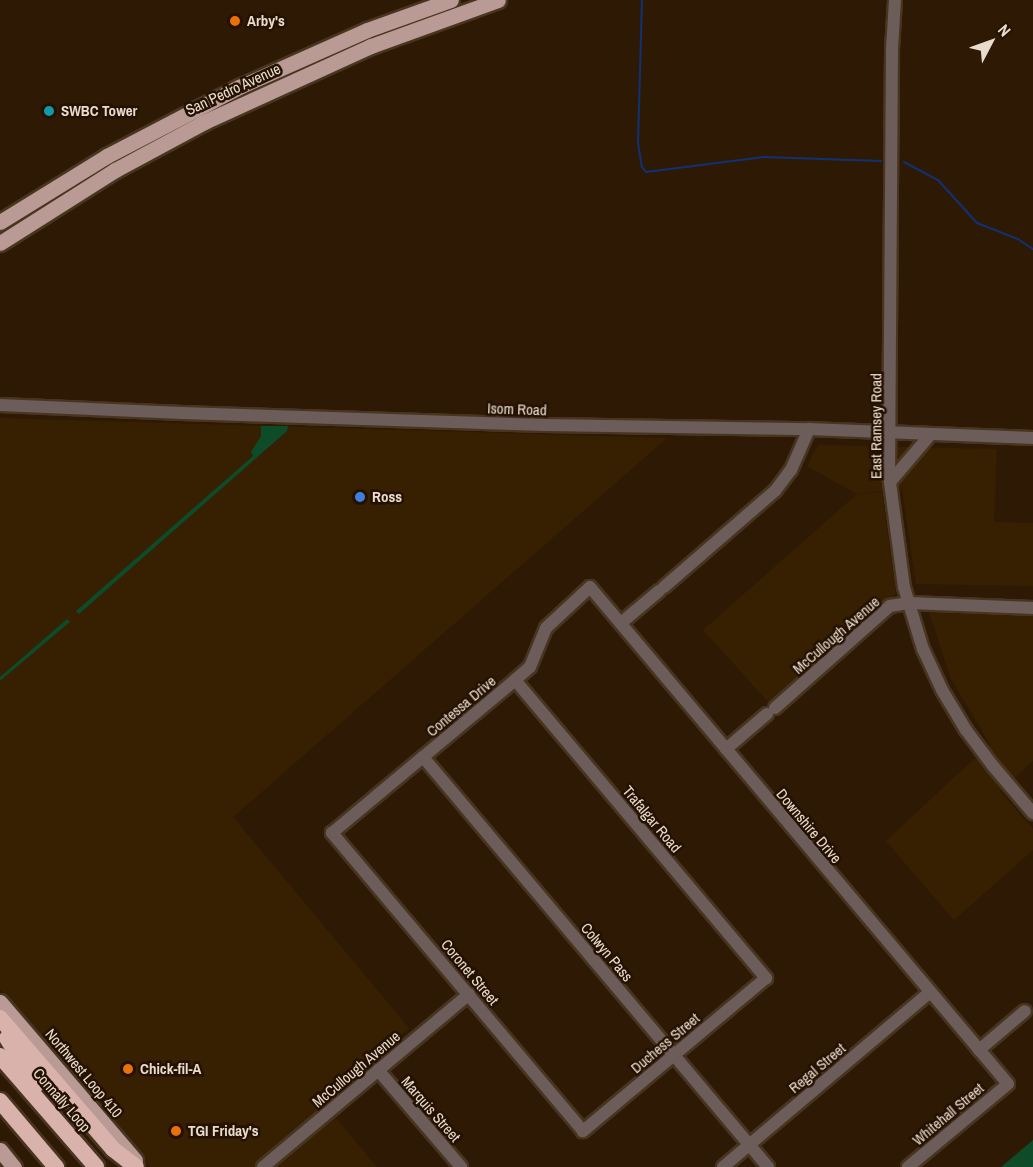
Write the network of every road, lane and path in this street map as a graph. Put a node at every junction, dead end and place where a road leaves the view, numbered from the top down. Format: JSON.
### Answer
{"nodes":[{"id":1,"x":451,"y":0,"type":"edge"},
{"id":2,"x":498,"y":0,"type":"edge"},
{"id":3,"x":895,"y":0,"type":"edge"},
{"id":4,"x":96,"y":162,"type":"junction"},
{"id":5,"x":74,"y":176,"type":"junction"},
{"id":6,"x":105,"y":177,"type":"junction"},
{"id":7,"x":83,"y":190,"type":"junction"},
{"id":8,"x":0,"y":222,"type":"edge"},
{"id":9,"x":0,"y":243,"type":"edge"},
{"id":10,"x":0,"y":405,"type":"edge"},
{"id":11,"x":809,"y":429,"type":"junction"},
{"id":12,"x":889,"y":433,"type":"junction"},
{"id":13,"x":930,"y":435,"type":"junction"},
{"id":14,"x":1033,"y":438,"type":"edge"},
{"id":15,"x":890,"y":482,"type":"junction"},
{"id":16,"x":590,"y":586,"type":"joint"},
{"id":17,"x":909,"y":603,"type":"junction"},
{"id":18,"x":1033,"y":608,"type":"edge"},
{"id":19,"x":621,"y":623,"type":"junction"},
{"id":20,"x":515,"y":680,"type":"junction"},
{"id":21,"x":726,"y":749,"type":"junction"},
{"id":22,"x":423,"y":757,"type":"junction"},
{"id":23,"x":1033,"y":813,"type":"edge"},
{"id":24,"x":332,"y":833,"type":"joint"},
{"id":25,"x":766,"y":978,"type":"joint"},
{"id":26,"x":930,"y":992,"type":"junction"},
{"id":27,"x":469,"y":994,"type":"junction"},
{"id":28,"x":0,"y":1002,"type":"edge"},
{"id":29,"x":1030,"y":1008,"type":"edge"},
{"id":30,"x":0,"y":1018,"type":"edge"},
{"id":31,"x":0,"y":1026,"type":"edge"},
{"id":32,"x":979,"y":1050,"type":"junction"},
{"id":33,"x":674,"y":1055,"type":"junction"},
{"id":34,"x":0,"y":1056,"type":"edge"},
{"id":35,"x":378,"y":1070,"type":"junction"},
{"id":36,"x":1008,"y":1084,"type":"joint"},
{"id":37,"x":0,"y":1101,"type":"edge"},
{"id":38,"x":61,"y":1127,"type":"junction"},
{"id":39,"x":583,"y":1131,"type":"joint"},
{"id":40,"x":749,"y":1145,"type":"junction"},
{"id":41,"x":0,"y":1150,"type":"edge"},
{"id":42,"x":916,"y":1164,"type":"edge"},
{"id":43,"x":14,"y":1167,"type":"edge"},
{"id":44,"x":56,"y":1167,"type":"edge"},
{"id":45,"x":96,"y":1167,"type":"edge"},
{"id":46,"x":138,"y":1167,"type":"edge"},
{"id":47,"x":262,"y":1167,"type":"edge"},
{"id":48,"x":461,"y":1167,"type":"edge"},
{"id":49,"x":723,"y":1167,"type":"edge"},
{"id":50,"x":768,"y":1167,"type":"edge"}],
"edges":[{"from":1,"to":4,"type":"main road","name":"San Pedro Avenue"},
{"from":2,"to":6,"type":"main road","name":"San Pedro Avenue"},
{"from":3,"to":12,"type":"street","name":"East Ramsey Road"},
{"from":4,"to":5,"type":"main road","name":"San Pedro Avenue"},
{"from":4,"to":6,"type":"main road"},
{"from":5,"to":7,"type":"main road"},
{"from":5,"to":8,"type":"main road","name":"San Pedro Avenue"},
{"from":6,"to":7,"type":"main road","name":"San Pedro Avenue"},
{"from":7,"to":9,"type":"main road","name":"San Pedro Avenue"},
{"from":10,"to":11,"type":"street","name":"Isom Road"},
{"from":11,"to":12,"type":"street","name":"Isom Road"},
{"from":11,"to":19,"type":"street"},
{"from":12,"to":13,"type":"street","name":"Isom Road"},
{"from":12,"to":15,"type":"street","name":"East Ramsey Road"},
{"from":13,"to":14,"type":"street","name":"Isom Road"},
{"from":13,"to":15,"type":"street"},
{"from":15,"to":17,"type":"street","name":"East Ramsey Road"},
{"from":16,"to":19,"type":"street","name":"Downshire Drive"},
{"from":16,"to":20,"type":"street","name":"Contessa Drive"},
{"from":17,"to":18,"type":"street","name":"McCullough Avenue"},
{"from":17,"to":21,"type":"street","name":"McCullough Avenue"},
{"from":17,"to":23,"type":"street","name":"East Ramsey Road"},
{"from":19,"to":21,"type":"street","name":"Downshire Drive"},
{"from":20,"to":22,"type":"street","name":"Contessa Drive"},
{"from":20,"to":25,"type":"street","name":"Trafalgar Road"},
{"from":21,"to":26,"type":"street","name":"Downshire Drive"},
{"from":22,"to":24,"type":"street","name":"Contessa Drive"},
{"from":22,"to":33,"type":"street","name":"Colwyn Pass"},
{"from":24,"to":27,"type":"street","name":"Coronet Street"},
{"from":25,"to":33,"type":"street","name":"Duchess Street"},
{"from":26,"to":32,"type":"street","name":"Downshire Drive"},
{"from":26,"to":40,"type":"street","name":"Regal Street"},
{"from":27,"to":35,"type":"street","name":"McCullough Avenue"},
{"from":27,"to":39,"type":"street","name":"Coronet Street"},
{"from":28,"to":46,"type":"main road","name":"Northwest Loop 410"},
{"from":29,"to":32,"type":"street"},
{"from":30,"to":46,"type":"highway"},
{"from":31,"to":38,"type":"highway"},
{"from":32,"to":36,"type":"street","name":"Downshire Drive"},
{"from":33,"to":39,"type":"street","name":"Duchess Street"},
{"from":33,"to":40,"type":"street","name":"Colwyn Pass"},
{"from":34,"to":38,"type":"highway","name":"Connally Loop"},
{"from":35,"to":47,"type":"street","name":"McCullough Avenue"},
{"from":35,"to":48,"type":"street","name":"Marquis Street"},
{"from":36,"to":42,"type":"street","name":"Whitehall Street"},
{"from":37,"to":44,"type":"highway"},
{"from":38,"to":45,"type":"highway","name":"Connally Loop"},
{"from":40,"to":49,"type":"street","name":"Regal Street"},
{"from":40,"to":50,"type":"street","name":"Colwyn Pass"},
{"from":41,"to":43,"type":"main road"}]}
